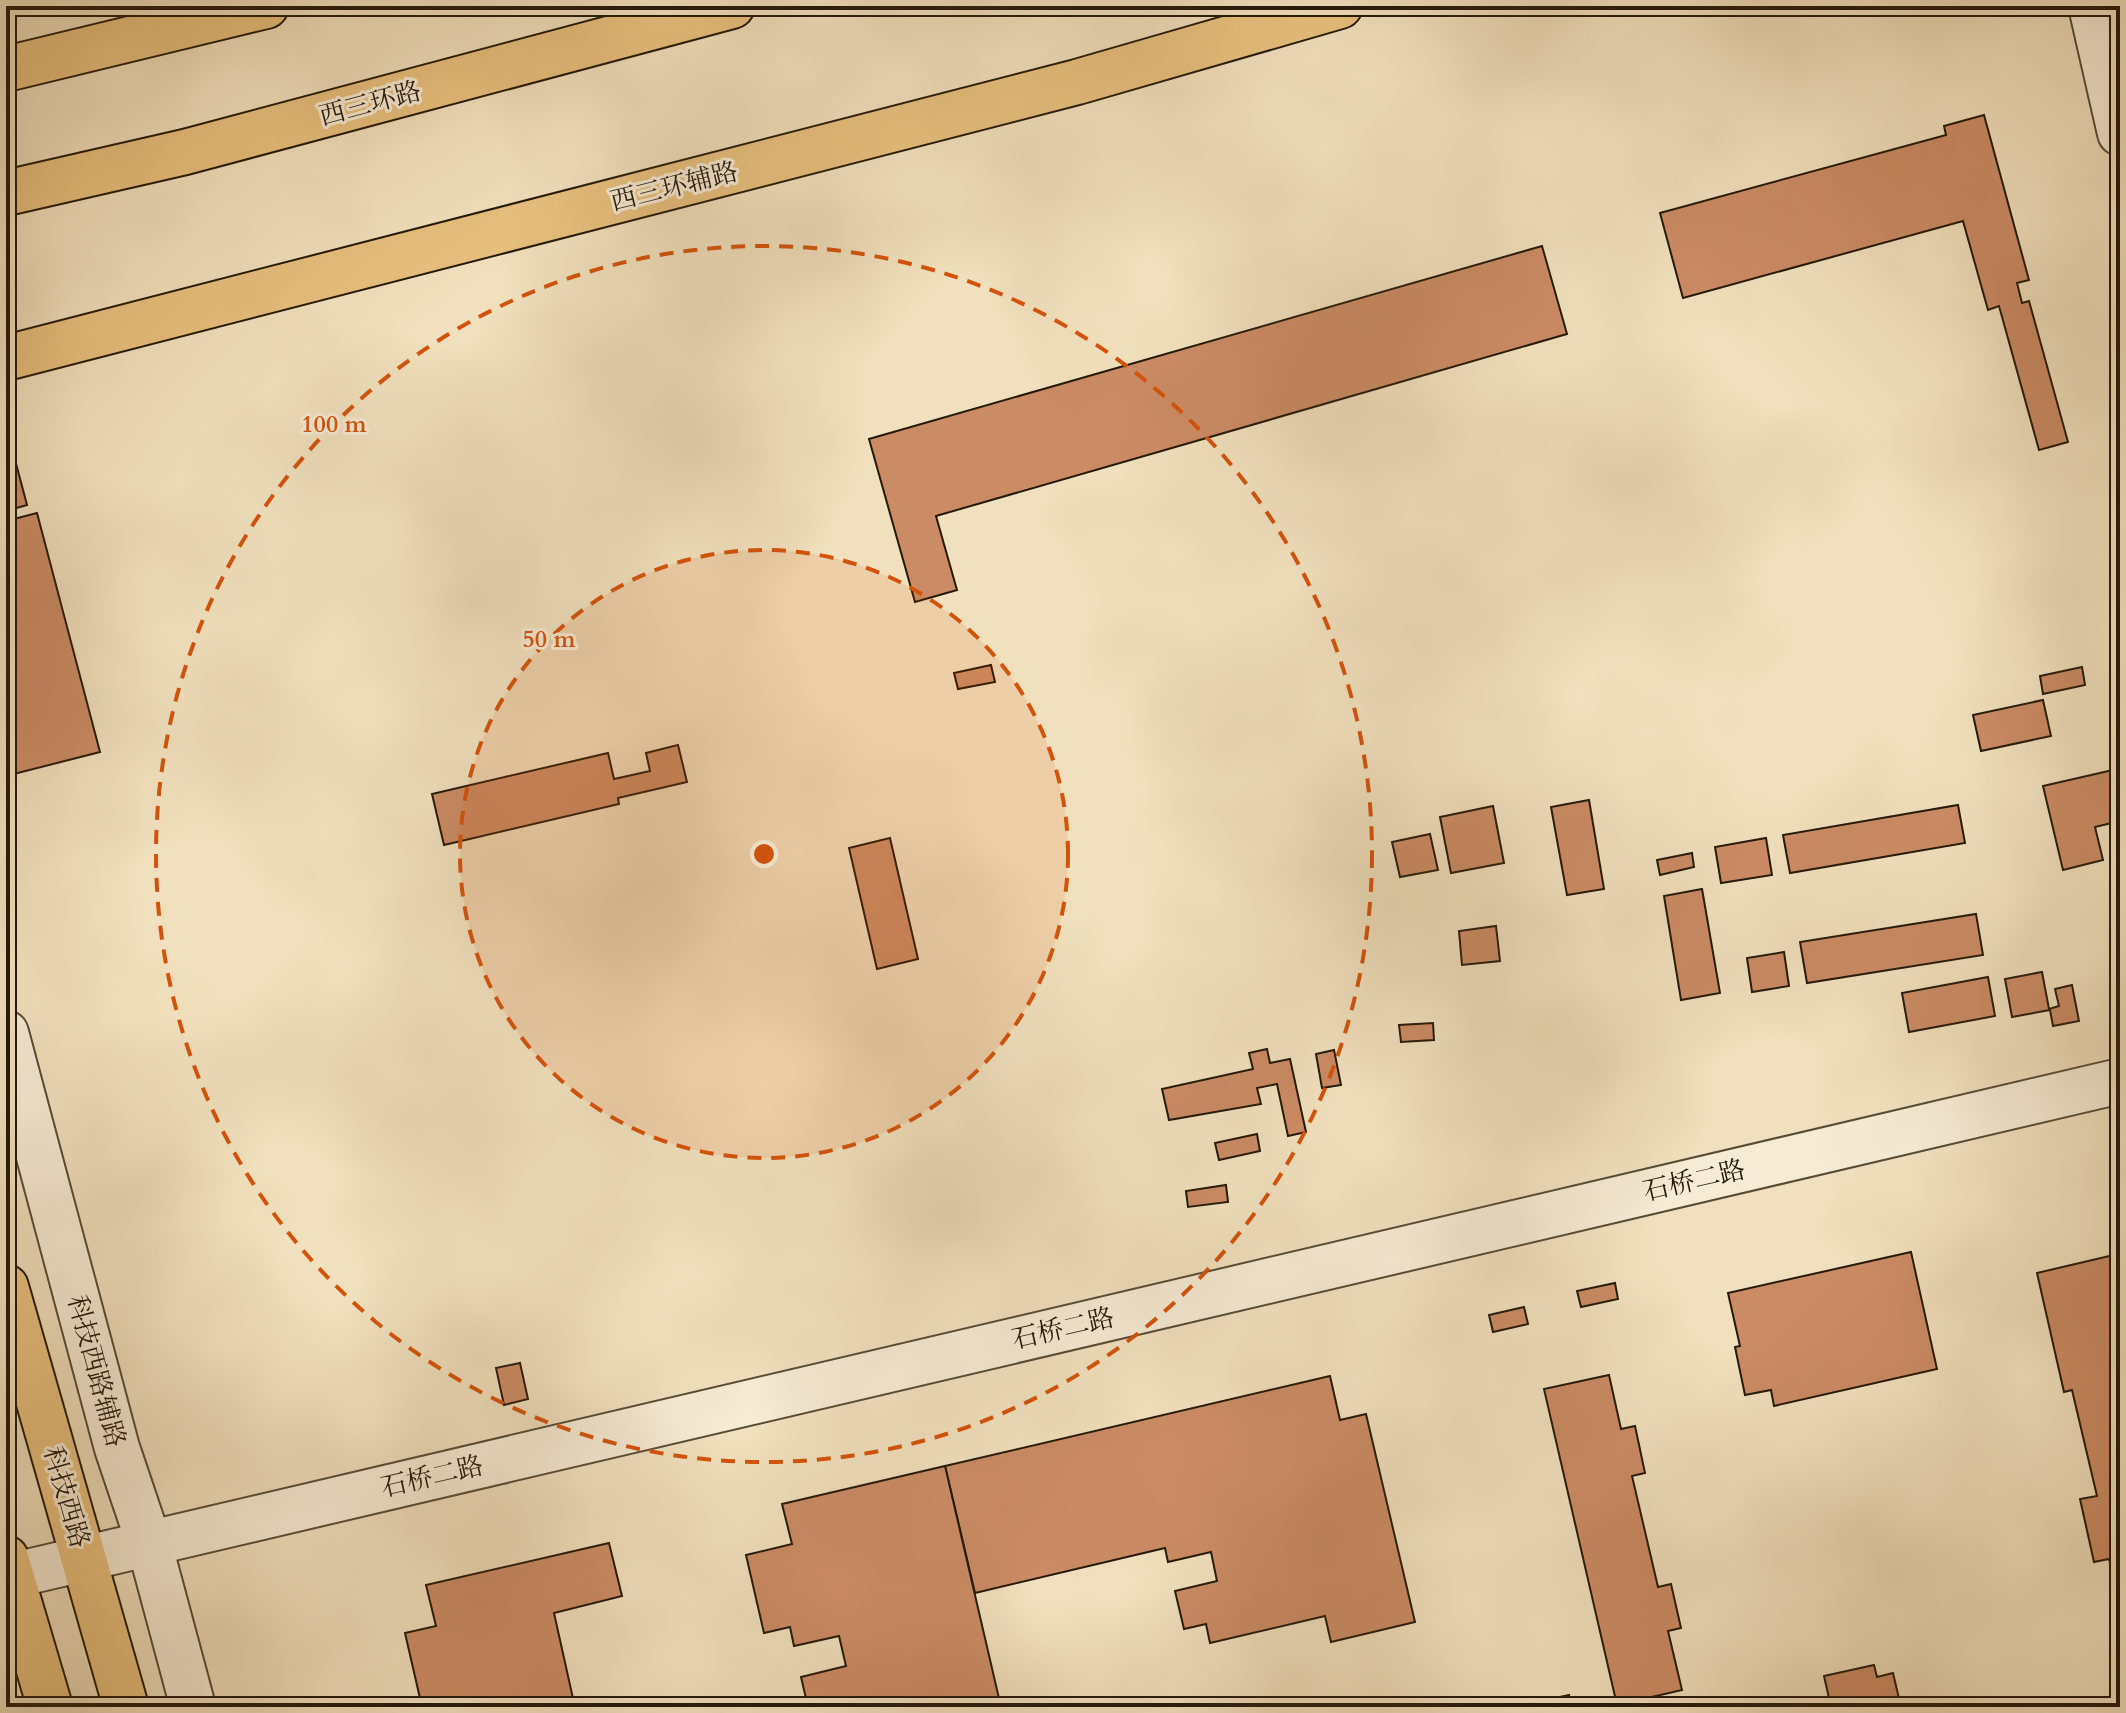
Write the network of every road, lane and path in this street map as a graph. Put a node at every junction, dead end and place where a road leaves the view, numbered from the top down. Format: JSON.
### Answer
{"nodes":[{"id":1,"x":266,"y":6,"type":"edge"},
{"id":2,"x":732,"y":6,"type":"edge"},
{"id":3,"x":1340,"y":6,"type":"edge"},
{"id":4,"x":2091,"y":6,"type":"edge"},
{"id":5,"x":6,"y":69,"type":"edge"},
{"id":6,"x":2120,"y":133,"type":"edge"},
{"id":7,"x":6,"y":193,"type":"edge"},
{"id":8,"x":6,"y":358,"type":"edge"},
{"id":9,"x":6,"y":1033,"type":"edge"},
{"id":10,"x":2120,"y":1081,"type":"edge"},
{"id":11,"x":6,"y":1287,"type":"edge"},
{"id":12,"x":149,"y":1543,"type":"junction"},
{"id":13,"x":86,"y":1559,"type":"junction"},
{"id":14,"x":8,"y":1570,"type":"edge"},
{"id":15,"x":50,"y":1707,"type":"edge"},
{"id":16,"x":126,"y":1707,"type":"edge"},
{"id":17,"x":193,"y":1707,"type":"edge"}],
"edges":[{"from":1,"to":5,"type":"main road"},
{"from":2,"to":7,"type":"main road","name":"西三环路"},
{"from":3,"to":8,"type":"main road","name":"西三环辅路"},
{"from":4,"to":6,"type":"street"},
{"from":9,"to":12,"type":"street","name":"科技西路辅路"},
{"from":10,"to":12,"type":"street","name":"石桥二路"},
{"from":11,"to":13,"type":"main road","name":"科技西路"},
{"from":12,"to":13,"type":"street","name":"石桥二路"},
{"from":12,"to":17,"type":"street","name":"科技西路辅路"},
{"from":13,"to":14,"type":"street","name":"石桥二路"},
{"from":13,"to":16,"type":"main road","name":"科技西路"},
{"from":14,"to":15,"type":"main road"}]}
